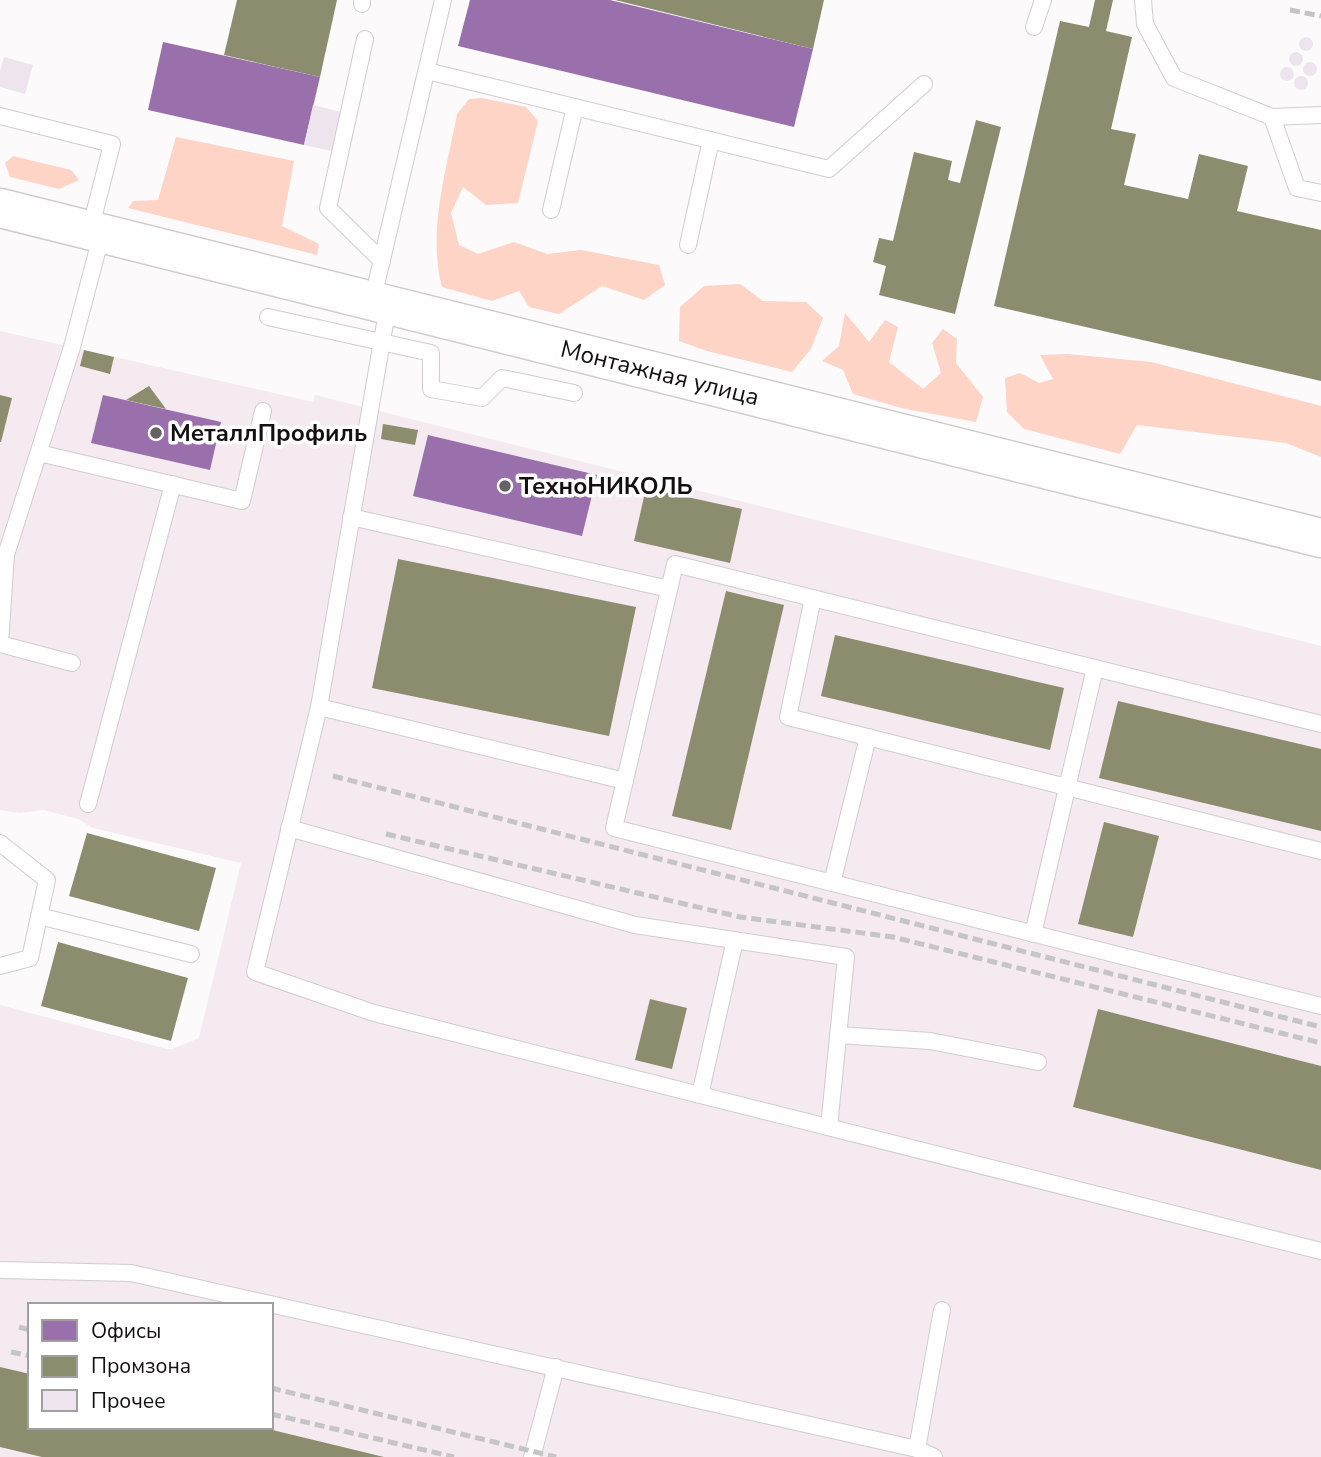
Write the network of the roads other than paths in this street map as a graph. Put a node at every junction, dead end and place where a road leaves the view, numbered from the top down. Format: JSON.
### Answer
{"nodes":[{"id":1,"x":443,"y":0,"type":"edge"},
{"id":2,"x":1043,"y":0,"type":"edge"},
{"id":3,"x":1143,"y":0,"type":"edge"},
{"id":4,"x":1034,"y":27,"type":"dead end"},
{"id":5,"x":365,"y":39,"type":"dead end"},
{"id":6,"x":427,"y":71,"type":"junction"},
{"id":7,"x":924,"y":84,"type":"dead end"},
{"id":8,"x":575,"y":107,"type":"junction"},
{"id":9,"x":0,"y":116,"type":"edge"},
{"id":10,"x":1321,"y":116,"type":"edge"},
{"id":11,"x":1272,"y":117,"type":"junction"},
{"id":12,"x":710,"y":140,"type":"junction"},
{"id":13,"x":1321,"y":194,"type":"edge"},
{"id":14,"x":0,"y":208,"type":"edge"},
{"id":15,"x":551,"y":210,"type":"dead end"},
{"id":16,"x":96,"y":232,"type":"junction"},
{"id":17,"x":688,"y":245,"type":"dead end"},
{"id":18,"x":382,"y":261,"type":"junction"},
{"id":19,"x":380,"y":304,"type":"junction"},
{"id":20,"x":268,"y":317,"type":"dead end"},
{"id":21,"x":382,"y":343,"type":"junction"},
{"id":22,"x":574,"y":393,"type":"dead end"},
{"id":23,"x":263,"y":411,"type":"dead end"},
{"id":24,"x":38,"y":453,"type":"junction"},
{"id":25,"x":173,"y":484,"type":"junction"},
{"id":26,"x":351,"y":517,"type":"junction"},
{"id":27,"x":1321,"y":538,"type":"edge"},
{"id":28,"x":2,"y":579,"type":"edge"},
{"id":29,"x":669,"y":589,"type":"junction"},
{"id":30,"x":813,"y":598,"type":"junction"},
{"id":31,"x":0,"y":644,"type":"edge"},
{"id":32,"x":72,"y":663,"type":"dead end"},
{"id":33,"x":1095,"y":668,"type":"junction"},
{"id":34,"x":319,"y":707,"type":"junction"},
{"id":35,"x":1321,"y":724,"type":"edge"},
{"id":36,"x":868,"y":737,"type":"junction"},
{"id":37,"x":625,"y":781,"type":"junction"},
{"id":38,"x":1067,"y":788,"type":"junction"},
{"id":39,"x":88,"y":804,"type":"dead end"},
{"id":40,"x":289,"y":828,"type":"junction"},
{"id":41,"x":0,"y":843,"type":"edge"},
{"id":42,"x":1321,"y":851,"type":"edge"},
{"id":43,"x":832,"y":883,"type":"junction"},
{"id":44,"x":39,"y":916,"type":"junction"},
{"id":45,"x":1033,"y":934,"type":"junction"},
{"id":46,"x":735,"y":940,"type":"junction"},
{"id":47,"x":191,"y":954,"type":"dead end"},
{"id":48,"x":0,"y":965,"type":"edge"},
{"id":49,"x":1321,"y":1006,"type":"edge"},
{"id":50,"x":838,"y":1035,"type":"junction"},
{"id":51,"x":1038,"y":1062,"type":"dead end"},
{"id":52,"x":700,"y":1095,"type":"junction"},
{"id":53,"x":829,"y":1127,"type":"junction"},
{"id":54,"x":1321,"y":1251,"type":"edge"},
{"id":55,"x":0,"y":1270,"type":"edge"},
{"id":56,"x":267,"y":1303,"type":"edge"},
{"id":57,"x":273,"y":1304,"type":"edge"},
{"id":58,"x":942,"y":1310,"type":"dead end"},
{"id":59,"x":556,"y":1367,"type":"junction"},
{"id":60,"x":917,"y":1449,"type":"junction"},
{"id":61,"x":532,"y":1457,"type":"edge"},
{"id":62,"x":934,"y":1457,"type":"edge"}],
"edges":[{"from":1,"to":6,"type":"lane"},
{"from":2,"to":4,"type":"lane"},
{"from":3,"to":11,"type":"lane"},
{"from":5,"to":18,"type":"lane"},
{"from":6,"to":8,"type":"lane"},
{"from":6,"to":18,"type":"lane"},
{"from":7,"to":12,"type":"lane"},
{"from":8,"to":12,"type":"lane"},
{"from":8,"to":15,"type":"lane"},
{"from":9,"to":16,"type":"lane"},
{"from":10,"to":11,"type":"lane"},
{"from":11,"to":13,"type":"lane"},
{"from":12,"to":17,"type":"lane"},
{"from":14,"to":16,"type":"street","name":"Монтажная улица"},
{"from":16,"to":19,"type":"street","name":"Монтажная улица"},
{"from":16,"to":24,"type":"lane"},
{"from":18,"to":19,"type":"lane"},
{"from":19,"to":21,"type":"lane"},
{"from":19,"to":27,"type":"street","name":"Монтажная улица"},
{"from":20,"to":21,"type":"lane"},
{"from":21,"to":22,"type":"lane"},
{"from":21,"to":26,"type":"lane"},
{"from":23,"to":25,"type":"lane"},
{"from":24,"to":25,"type":"lane"},
{"from":24,"to":28,"type":"lane"},
{"from":25,"to":39,"type":"lane"},
{"from":26,"to":29,"type":"lane"},
{"from":26,"to":34,"type":"lane"},
{"from":28,"to":31,"type":"lane"},
{"from":29,"to":30,"type":"lane"},
{"from":29,"to":37,"type":"lane"},
{"from":30,"to":33,"type":"lane"},
{"from":30,"to":36,"type":"lane"},
{"from":31,"to":32,"type":"lane"},
{"from":33,"to":35,"type":"lane"},
{"from":33,"to":38,"type":"lane"},
{"from":34,"to":37,"type":"lane"},
{"from":34,"to":40,"type":"lane"},
{"from":36,"to":38,"type":"lane"},
{"from":36,"to":43,"type":"lane"},
{"from":37,"to":43,"type":"lane"},
{"from":38,"to":42,"type":"lane"},
{"from":38,"to":45,"type":"lane"},
{"from":40,"to":46,"type":"lane"},
{"from":40,"to":52,"type":"lane"},
{"from":41,"to":44,"type":"lane"},
{"from":43,"to":45,"type":"lane"},
{"from":44,"to":47,"type":"lane"},
{"from":44,"to":48,"type":"lane"},
{"from":45,"to":49,"type":"lane"},
{"from":46,"to":50,"type":"lane"},
{"from":46,"to":52,"type":"lane"},
{"from":50,"to":51,"type":"lane"},
{"from":50,"to":53,"type":"lane"},
{"from":52,"to":53,"type":"lane"},
{"from":53,"to":54,"type":"lane"},
{"from":55,"to":56,"type":"lane"},
{"from":57,"to":59,"type":"lane"},
{"from":58,"to":60,"type":"lane"},
{"from":59,"to":60,"type":"lane"},
{"from":59,"to":61,"type":"lane"},
{"from":60,"to":62,"type":"lane"}]}
